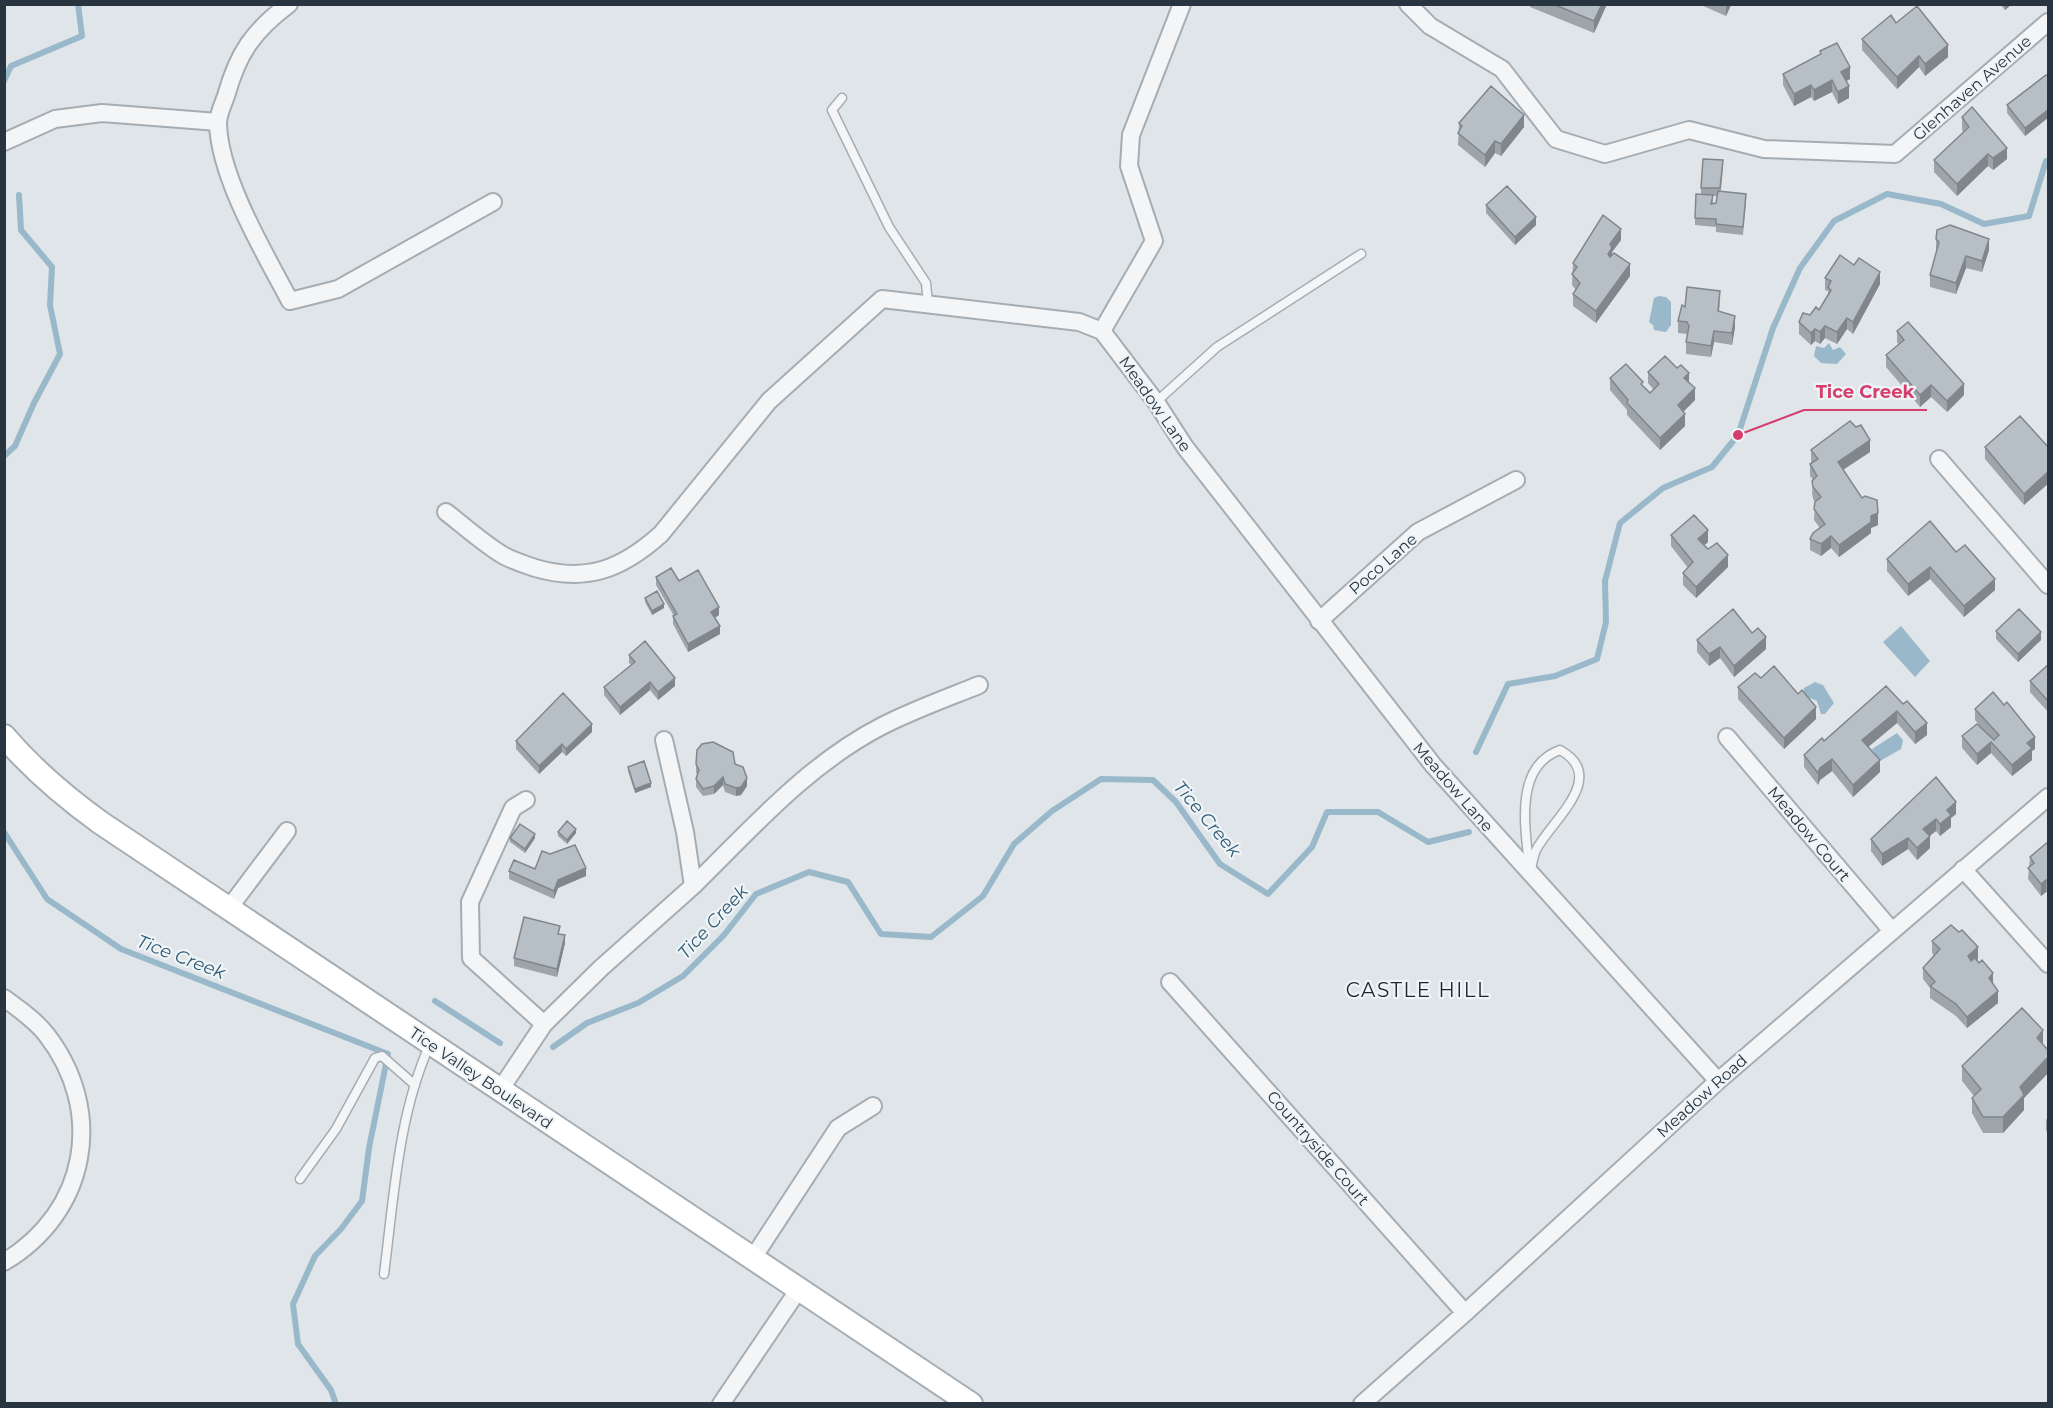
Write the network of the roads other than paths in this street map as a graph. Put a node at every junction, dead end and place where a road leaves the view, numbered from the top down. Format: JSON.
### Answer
{"nodes":[{"id":1,"x":289,"y":4,"type":"edge"},
{"id":2,"x":1182,"y":4,"type":"edge"},
{"id":3,"x":1408,"y":4,"type":"edge"},
{"id":4,"x":2049,"y":22,"type":"edge"},
{"id":5,"x":842,"y":98,"type":"dead end"},
{"id":6,"x":218,"y":122,"type":"junction"},
{"id":7,"x":4,"y":142,"type":"edge"},
{"id":8,"x":493,"y":202,"type":"dead end"},
{"id":9,"x":1361,"y":254,"type":"dead end"},
{"id":10,"x":928,"y":304,"type":"junction"},
{"id":11,"x":1102,"y":331,"type":"junction"},
{"id":12,"x":1156,"y":402,"type":"junction"},
{"id":13,"x":1939,"y":459,"type":"dead end"},
{"id":14,"x":1516,"y":480,"type":"dead end"},
{"id":15,"x":446,"y":512,"type":"dead end"},
{"id":16,"x":2049,"y":585,"type":"edge"},
{"id":17,"x":1319,"y":621,"type":"junction"},
{"id":18,"x":979,"y":685,"type":"dead end"},
{"id":19,"x":4,"y":736,"type":"edge"},
{"id":20,"x":1727,"y":737,"type":"dead end"},
{"id":21,"x":664,"y":740,"type":"dead end"},
{"id":22,"x":2049,"y":796,"type":"edge"},
{"id":23,"x":526,"y":800,"type":"dead end"},
{"id":24,"x":286,"y":831,"type":"dead end"},
{"id":25,"x":1963,"y":869,"type":"junction"},
{"id":26,"x":1530,"y":873,"type":"junction"},
{"id":27,"x":693,"y":886,"type":"junction"},
{"id":28,"x":229,"y":908,"type":"junction"},
{"id":29,"x":1892,"y":931,"type":"junction"},
{"id":30,"x":2049,"y":964,"type":"edge"},
{"id":31,"x":1170,"y":982,"type":"dead end"},
{"id":32,"x":4,"y":998,"type":"edge"},
{"id":33,"x":544,"y":1024,"type":"junction"},
{"id":34,"x":431,"y":1044,"type":"junction"},
{"id":35,"x":1718,"y":1081,"type":"junction"},
{"id":36,"x":415,"y":1084,"type":"junction"},
{"id":37,"x":500,"y":1090,"type":"junction"},
{"id":38,"x":873,"y":1106,"type":"dead end"},
{"id":39,"x":300,"y":1179,"type":"dead end"},
{"id":40,"x":753,"y":1258,"type":"junction"},
{"id":41,"x":4,"y":1262,"type":"edge"},
{"id":42,"x":384,"y":1274,"type":"dead end"},
{"id":43,"x":799,"y":1289,"type":"junction"},
{"id":44,"x":1465,"y":1313,"type":"junction"},
{"id":45,"x":721,"y":1404,"type":"edge"},
{"id":46,"x":971,"y":1404,"type":"edge"},
{"id":47,"x":1362,"y":1404,"type":"edge"}],
"edges":[{"from":1,"to":6,"type":"street"},
{"from":2,"to":11,"type":"street"},
{"from":3,"to":4,"type":"street","name":"Glenhaven Avenue"},
{"from":5,"to":10,"type":"lane"},
{"from":6,"to":7,"type":"street"},
{"from":6,"to":8,"type":"street"},
{"from":9,"to":12,"type":"lane"},
{"from":10,"to":11,"type":"street"},
{"from":10,"to":15,"type":"street"},
{"from":11,"to":12,"type":"street","name":"Meadow Lane"},
{"from":12,"to":17,"type":"street","name":"Meadow Lane"},
{"from":13,"to":16,"type":"street"},
{"from":14,"to":17,"type":"street","name":"Poco Lane"},
{"from":17,"to":26,"type":"street","name":"Meadow Lane"},
{"from":18,"to":27,"type":"street"},
{"from":19,"to":28,"type":"street","name":"Tice Valley Boulevard"},
{"from":20,"to":29,"type":"street","name":"Meadow Court"},
{"from":21,"to":27,"type":"street"},
{"from":22,"to":25,"type":"street","name":"Meadow Road"},
{"from":23,"to":33,"type":"street"},
{"from":24,"to":28,"type":"street"},
{"from":25,"to":29,"type":"street","name":"Meadow Road"},
{"from":25,"to":30,"type":"street"},
{"from":26,"to":26,"type":"lane"},
{"from":26,"to":35,"type":"street","name":"Meadow Lane"},
{"from":27,"to":33,"type":"street"},
{"from":28,"to":34,"type":"street","name":"Tice Valley Boulevard"},
{"from":29,"to":35,"type":"street","name":"Meadow Road"},
{"from":31,"to":44,"type":"street","name":"Countryside Court"},
{"from":32,"to":41,"type":"street"},
{"from":33,"to":37,"type":"street"},
{"from":34,"to":36,"type":"lane"},
{"from":34,"to":37,"type":"street","name":"Tice Valley Boulevard"},
{"from":35,"to":44,"type":"street","name":"Meadow Road"},
{"from":36,"to":39,"type":"lane"},
{"from":36,"to":42,"type":"lane"},
{"from":37,"to":40,"type":"street","name":"Tice Valley Boulevard"},
{"from":38,"to":40,"type":"street"},
{"from":40,"to":43,"type":"street","name":"Tice Valley Boulevard"},
{"from":43,"to":45,"type":"street"},
{"from":43,"to":46,"type":"street","name":"Tice Valley Boulevard"},
{"from":44,"to":47,"type":"street","name":"Meadow Road"}]}
